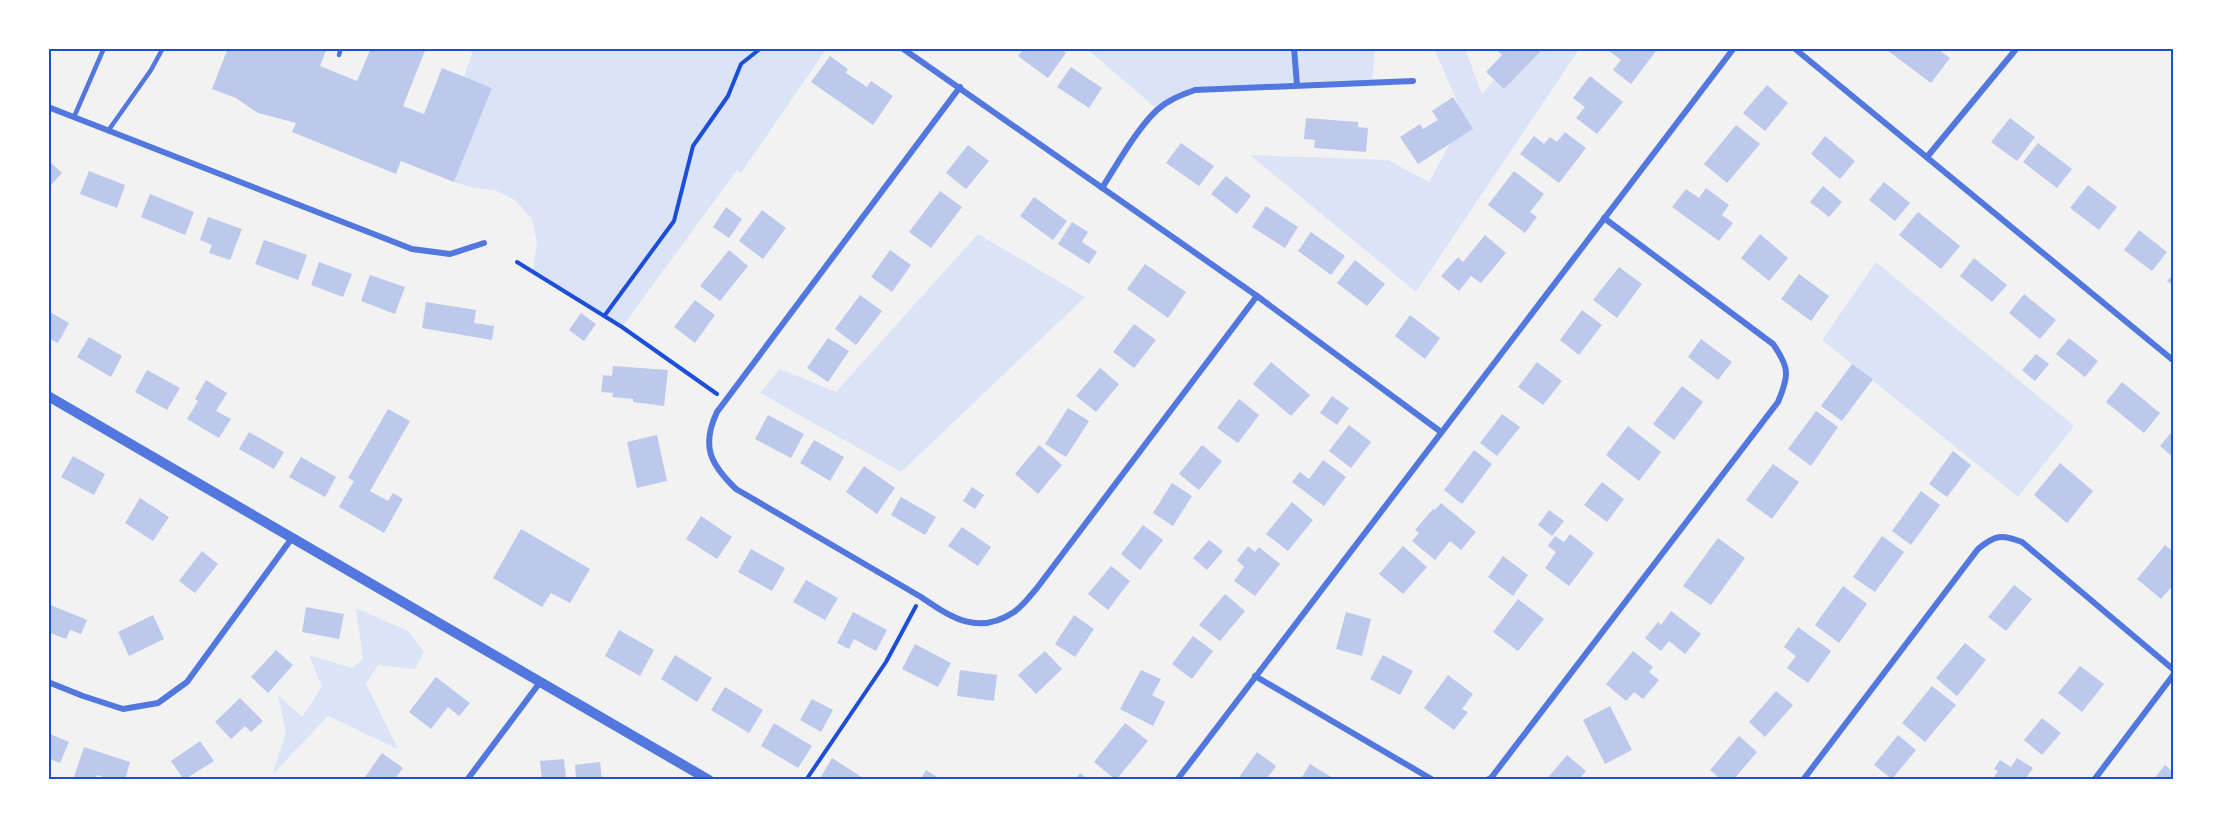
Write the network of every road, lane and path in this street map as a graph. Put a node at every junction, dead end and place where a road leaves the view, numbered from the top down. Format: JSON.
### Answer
{"nodes":[{"id":1,"x":104,"y":48,"type":"edge"},
{"id":2,"x":163,"y":48,"type":"edge"},
{"id":3,"x":341,"y":48,"type":"edge"},
{"id":4,"x":761,"y":48,"type":"edge"},
{"id":5,"x":902,"y":48,"type":"edge"},
{"id":6,"x":1294,"y":48,"type":"edge"},
{"id":7,"x":1734,"y":48,"type":"edge"},
{"id":8,"x":1794,"y":48,"type":"edge"},
{"id":9,"x":2017,"y":48,"type":"edge"},
{"id":10,"x":339,"y":55,"type":"dead end"},
{"id":11,"x":1413,"y":81,"type":"dead end"},
{"id":12,"x":1297,"y":85,"type":"junction"},
{"id":13,"x":960,"y":87,"type":"junction"},
{"id":14,"x":48,"y":107,"type":"edge"},
{"id":15,"x":74,"y":117,"type":"junction"},
{"id":16,"x":108,"y":131,"type":"junction"},
{"id":17,"x":1928,"y":157,"type":"junction"},
{"id":18,"x":1102,"y":188,"type":"junction"},
{"id":19,"x":1604,"y":218,"type":"junction"},
{"id":20,"x":484,"y":243,"type":"dead end"},
{"id":21,"x":518,"y":261,"type":"dead end"},
{"id":22,"x":1257,"y":296,"type":"junction"},
{"id":23,"x":605,"y":315,"type":"junction"},
{"id":24,"x":2174,"y":361,"type":"edge"},
{"id":25,"x":48,"y":396,"type":"edge"},
{"id":26,"x":726,"y":400,"type":"junction"},
{"id":27,"x":1441,"y":432,"type":"junction"},
{"id":28,"x":292,"y":538,"type":"junction"},
{"id":29,"x":921,"y":597,"type":"junction"},
{"id":30,"x":2174,"y":672,"type":"edge"},
{"id":31,"x":1255,"y":676,"type":"junction"},
{"id":32,"x":541,"y":681,"type":"junction"},
{"id":33,"x":48,"y":682,"type":"edge"},
{"id":34,"x":467,"y":780,"type":"edge"},
{"id":35,"x":709,"y":780,"type":"edge"},
{"id":36,"x":806,"y":780,"type":"edge"},
{"id":37,"x":1177,"y":780,"type":"edge"},
{"id":38,"x":1433,"y":780,"type":"edge"},
{"id":39,"x":1487,"y":780,"type":"edge"},
{"id":40,"x":1803,"y":780,"type":"edge"},
{"id":41,"x":2094,"y":780,"type":"edge"}],
"edges":[{"from":1,"to":15,"type":"lane"},
{"from":2,"to":16,"type":"lane"},
{"from":3,"to":10,"type":"lane"},
{"from":4,"to":23,"type":"path"},
{"from":5,"to":13,"type":"street"},
{"from":6,"to":12,"type":"street"},
{"from":7,"to":19,"type":"street"},
{"from":8,"to":17,"type":"street"},
{"from":9,"to":17,"type":"street"},
{"from":11,"to":12,"type":"street"},
{"from":12,"to":18,"type":"street"},
{"from":13,"to":18,"type":"street"},
{"from":13,"to":26,"type":"street"},
{"from":14,"to":15,"type":"street"},
{"from":15,"to":16,"type":"street"},
{"from":16,"to":20,"type":"street"},
{"from":17,"to":24,"type":"street"},
{"from":18,"to":22,"type":"street"},
{"from":19,"to":27,"type":"street"},
{"from":19,"to":39,"type":"street"},
{"from":21,"to":23,"type":"path"},
{"from":22,"to":27,"type":"street"},
{"from":22,"to":29,"type":"street"},
{"from":23,"to":26,"type":"path"},
{"from":25,"to":28,"type":"street"},
{"from":26,"to":29,"type":"street"},
{"from":27,"to":31,"type":"street"},
{"from":28,"to":32,"type":"street"},
{"from":28,"to":33,"type":"street"},
{"from":29,"to":36,"type":"path"},
{"from":30,"to":40,"type":"street"},
{"from":30,"to":41,"type":"street"},
{"from":31,"to":37,"type":"street"},
{"from":31,"to":38,"type":"street"},
{"from":32,"to":34,"type":"street"},
{"from":32,"to":35,"type":"street"}]}
